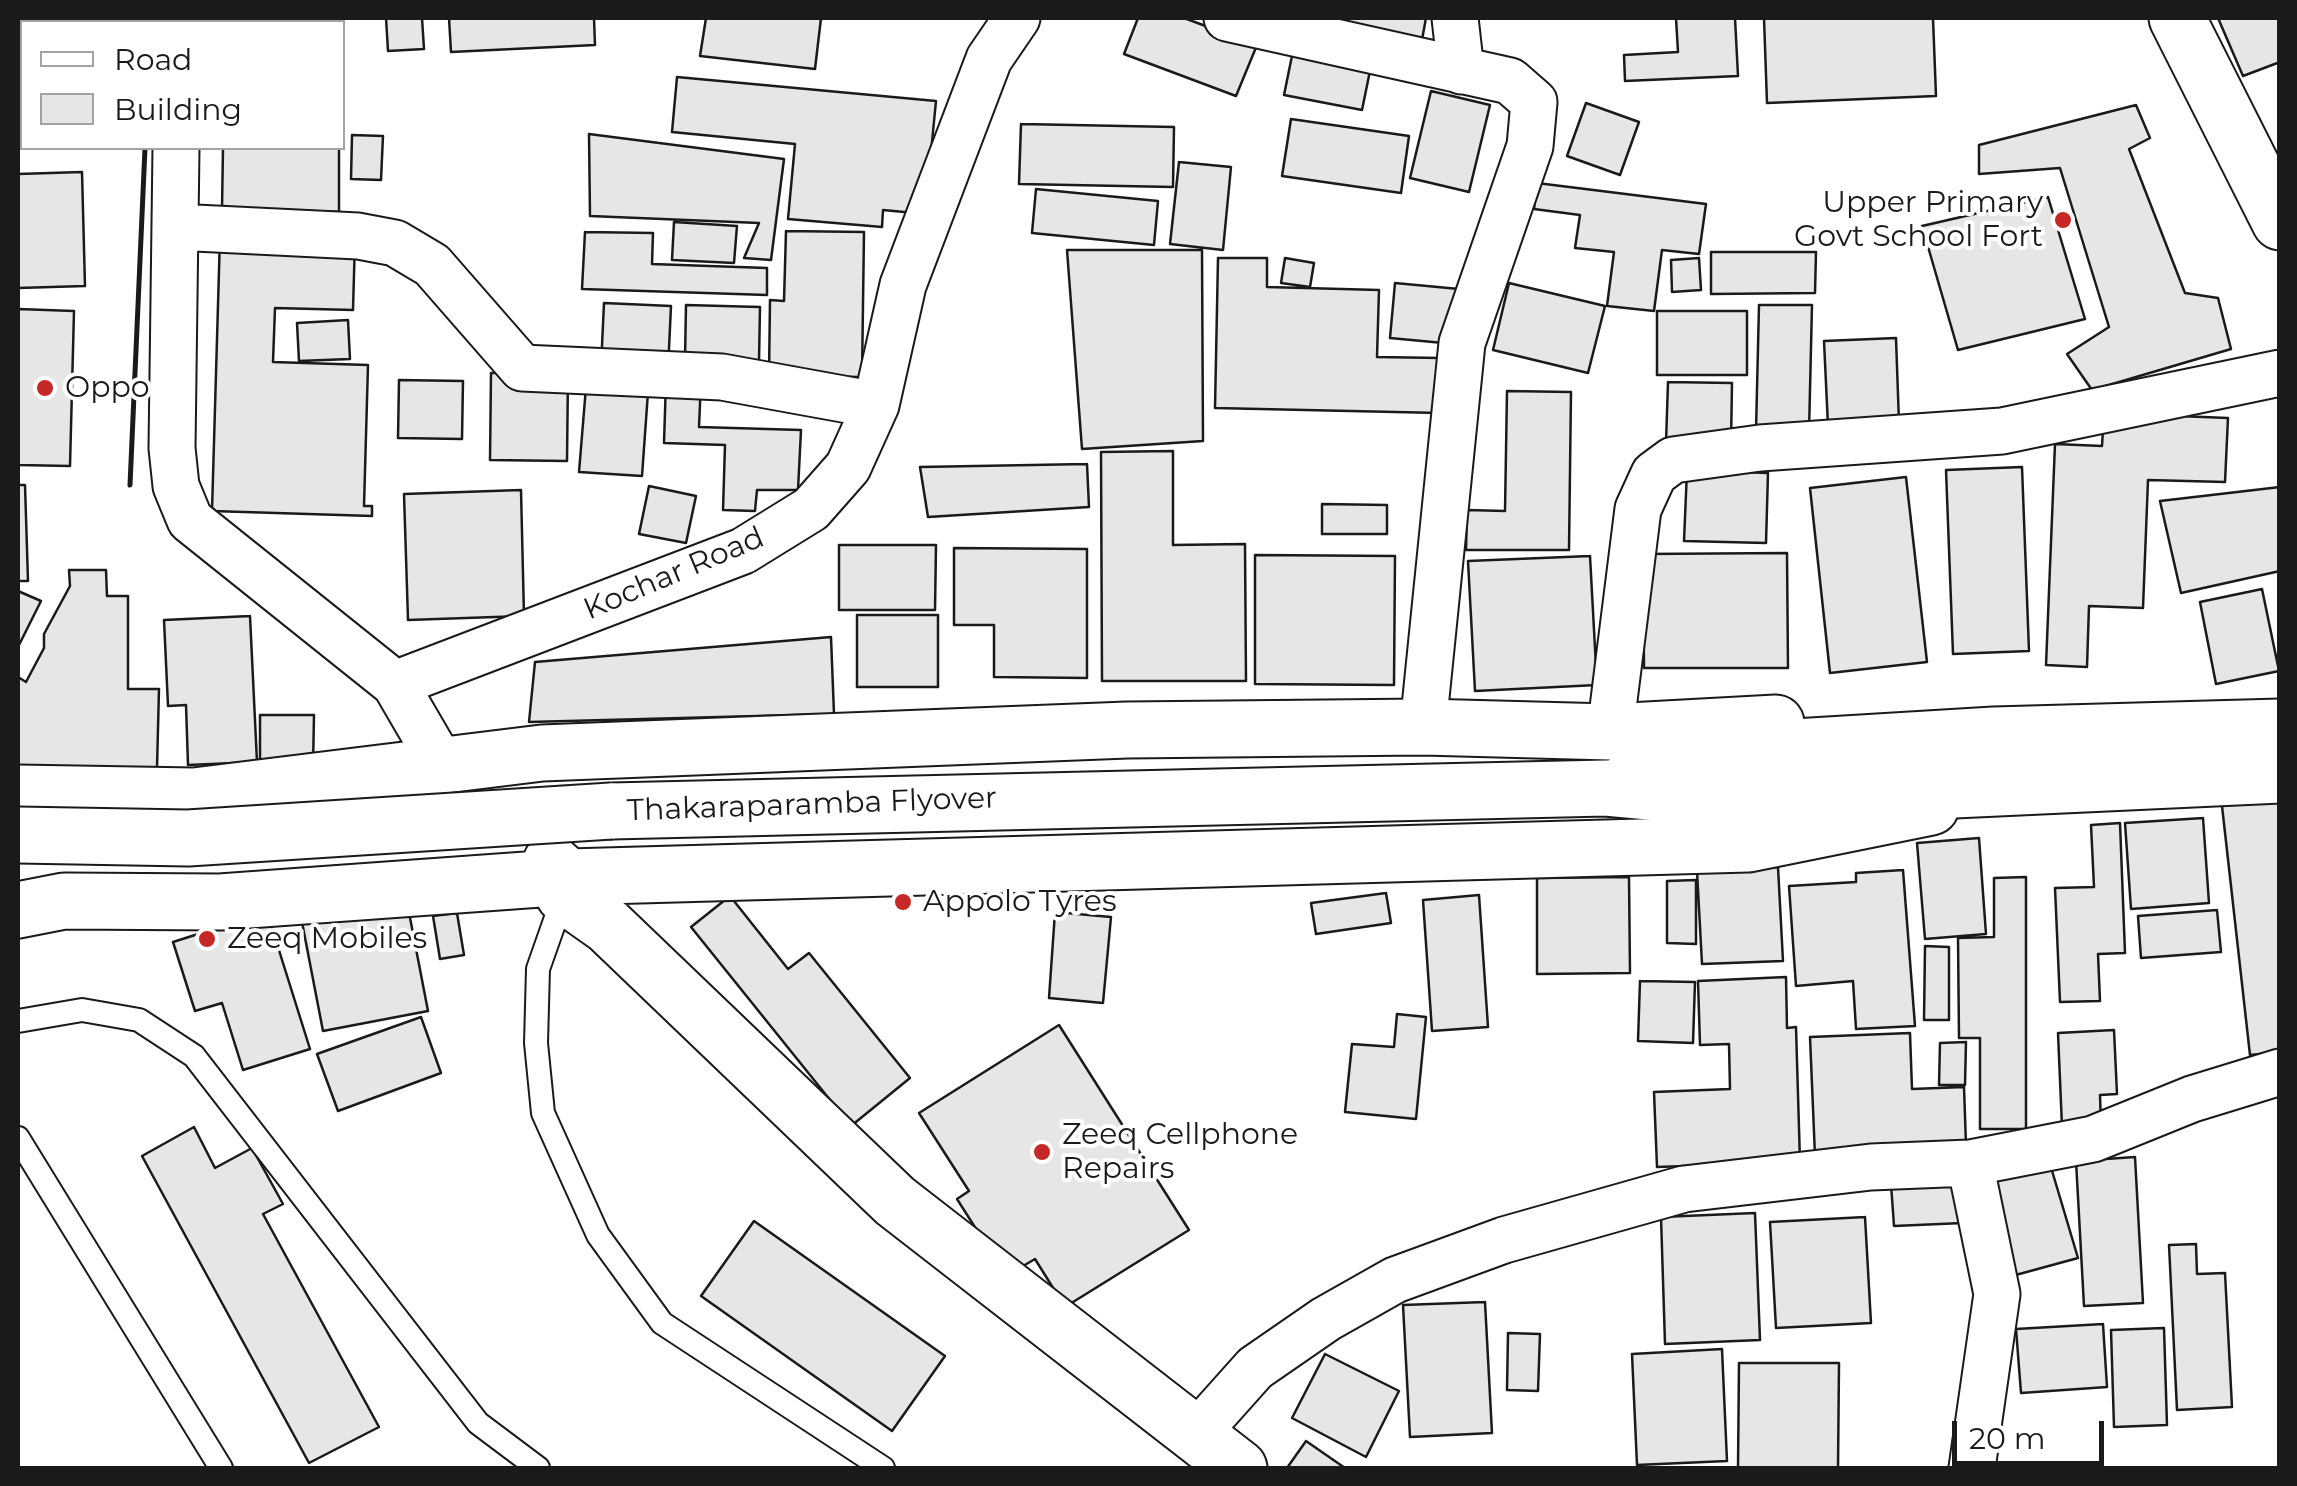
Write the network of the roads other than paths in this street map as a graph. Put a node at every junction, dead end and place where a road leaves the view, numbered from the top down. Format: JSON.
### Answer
{"nodes":[{"id":1,"x":1017,"y":18,"type":"edge"},
{"id":2,"x":1227,"y":18,"type":"edge"},
{"id":3,"x":1455,"y":18,"type":"edge"},
{"id":4,"x":2177,"y":18,"type":"edge"},
{"id":5,"x":1460,"y":71,"type":"junction"},
{"id":6,"x":176,"y":150,"type":"edge"},
{"id":7,"x":2280,"y":222,"type":"edge"},
{"id":8,"x":175,"y":227,"type":"junction"},
{"id":9,"x":2280,"y":373,"type":"edge"},
{"id":10,"x":876,"y":405,"type":"junction"},
{"id":11,"x":395,"y":684,"type":"junction"},
{"id":12,"x":1422,"y":727,"type":"junction"},
{"id":13,"x":2280,"y":727,"type":"edge"},
{"id":14,"x":1610,"y":732,"type":"junction"},
{"id":15,"x":1994,"y":735,"type":"junction"},
{"id":16,"x":441,"y":763,"type":"junction"},
{"id":17,"x":2280,"y":774,"type":"edge"},
{"id":18,"x":2047,"y":784,"type":"junction"},
{"id":19,"x":1606,"y":788,"type":"junction"},
{"id":20,"x":18,"y":792,"type":"edge"},
{"id":21,"x":18,"y":834,"type":"edge"},
{"id":22,"x":566,"y":886,"type":"junction"},
{"id":23,"x":18,"y":910,"type":"edge"},
{"id":24,"x":18,"y":1021,"type":"edge"},
{"id":25,"x":2280,"y":1072,"type":"edge"},
{"id":26,"x":18,"y":1138,"type":"edge"},
{"id":27,"x":1970,"y":1164,"type":"junction"},
{"id":28,"x":1196,"y":1434,"type":"junction"},
{"id":29,"x":221,"y":1468,"type":"edge"},
{"id":30,"x":538,"y":1468,"type":"edge"},
{"id":31,"x":883,"y":1468,"type":"edge"},
{"id":32,"x":1239,"y":1468,"type":"edge"},
{"id":33,"x":1972,"y":1468,"type":"edge"}],
"edges":[{"from":1,"to":10,"type":"street","name":"Kochar Road"},
{"from":2,"to":5,"type":"street"},
{"from":3,"to":5,"type":"street"},
{"from":4,"to":7,"type":"street"},
{"from":5,"to":12,"type":"street"},
{"from":6,"to":8,"type":"street"},
{"from":8,"to":10,"type":"street"},
{"from":8,"to":11,"type":"street"},
{"from":9,"to":14,"type":"street"},
{"from":10,"to":11,"type":"street","name":"Kochar Road"},
{"from":11,"to":16,"type":"street"},
{"from":12,"to":14,"type":"street"},
{"from":12,"to":16,"type":"street"},
{"from":13,"to":15,"type":"street"},
{"from":14,"to":15,"type":"street"},
{"from":15,"to":19,"type":"street"},
{"from":16,"to":20,"type":"street"},
{"from":16,"to":22,"type":"street"},
{"from":17,"to":18,"type":"street"},
{"from":18,"to":19,"type":"street"},
{"from":18,"to":22,"type":"street"},
{"from":19,"to":21,"type":"street","name":"Thakaraparamba Flyover","bridge":true},
{"from":22,"to":23,"type":"street"},
{"from":22,"to":28,"type":"street"},
{"from":22,"to":31,"type":"lane"},
{"from":24,"to":30,"type":"lane"},
{"from":25,"to":27,"type":"street"},
{"from":26,"to":29,"type":"lane"},
{"from":27,"to":28,"type":"street"},
{"from":27,"to":33,"type":"street"},
{"from":28,"to":32,"type":"street"}]}
